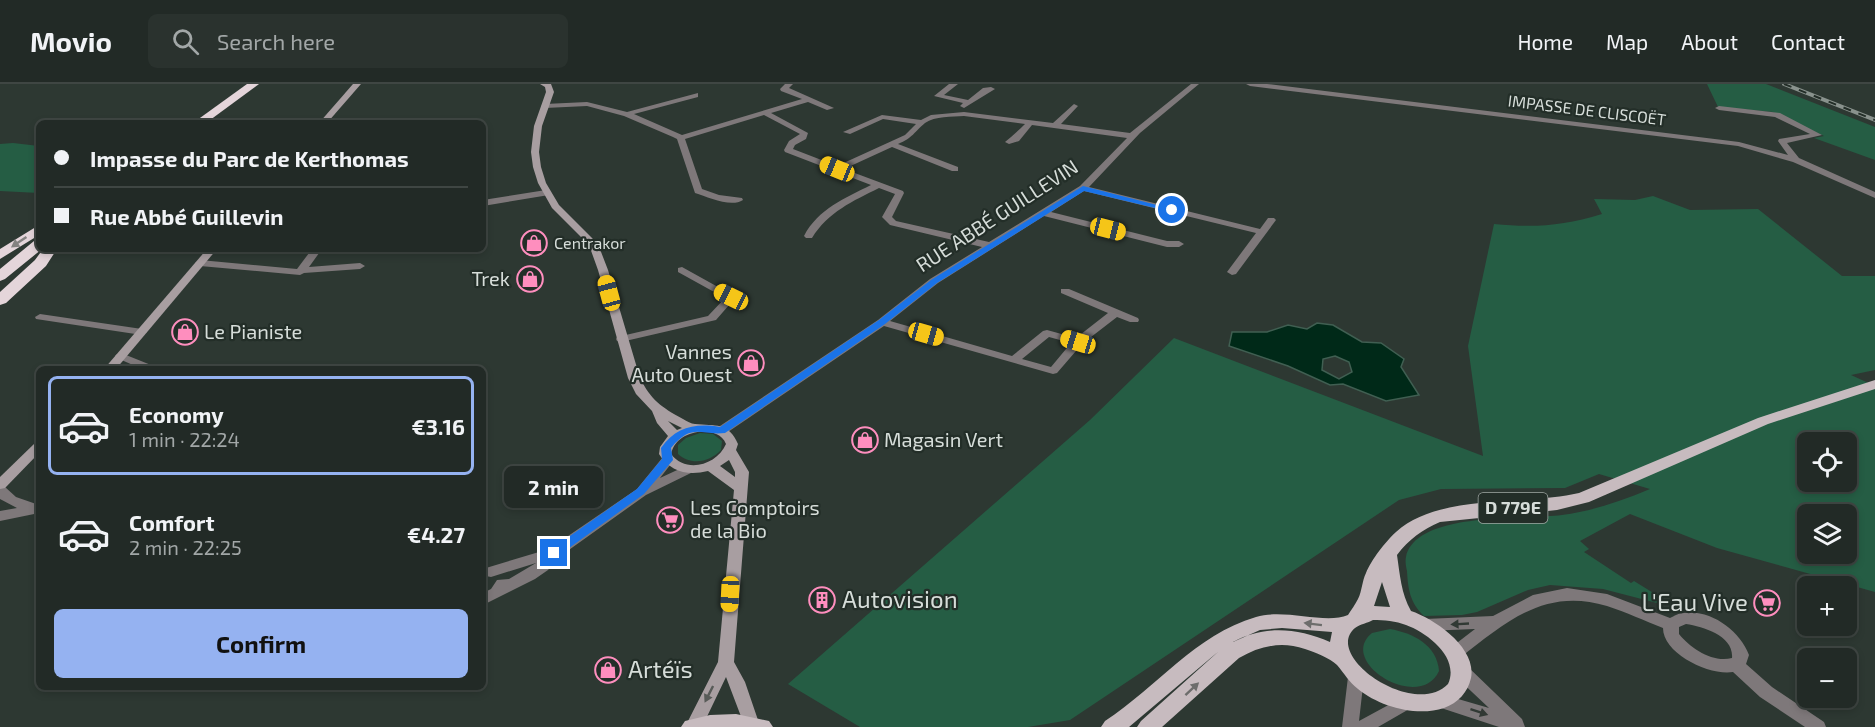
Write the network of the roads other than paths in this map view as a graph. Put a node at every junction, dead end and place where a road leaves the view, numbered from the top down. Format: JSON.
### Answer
{"nodes":[{"id":1,"x":254,"y":84,"type":"edge"},
{"id":2,"x":267,"y":84,"type":"edge"},
{"id":3,"x":357,"y":84,"type":"edge"},
{"id":4,"x":544,"y":84,"type":"edge"},
{"id":5,"x":789,"y":84,"type":"edge"},
{"id":6,"x":954,"y":84,"type":"edge"},
{"id":7,"x":1195,"y":84,"type":"edge"},
{"id":8,"x":1250,"y":84,"type":"edge"},
{"id":9,"x":1305,"y":87,"type":"edge"},
{"id":10,"x":991,"y":89,"type":"dead end"},
{"id":11,"x":696,"y":94,"type":"dead end"},
{"id":12,"x":798,"y":94,"type":"junction"},
{"id":13,"x":809,"y":99,"type":"junction"},
{"id":14,"x":968,"y":102,"type":"junction"},
{"id":15,"x":545,"y":106,"type":"junction"},
{"id":16,"x":1074,"y":106,"type":"dead end"},
{"id":17,"x":830,"y":108,"type":"dead end"},
{"id":18,"x":1719,"y":108,"type":"dead end"},
{"id":19,"x":764,"y":109,"type":"junction"},
{"id":20,"x":627,"y":114,"type":"junction"},
{"id":21,"x":964,"y":114,"type":"junction"},
{"id":22,"x":203,"y":120,"type":"edge"},
{"id":23,"x":217,"y":120,"type":"edge"},
{"id":24,"x":326,"y":120,"type":"edge"},
{"id":25,"x":922,"y":122,"type":"junction"},
{"id":26,"x":1030,"y":123,"type":"junction"},
{"id":27,"x":1055,"y":126,"type":"junction"},
{"id":28,"x":847,"y":132,"type":"dead end"},
{"id":29,"x":1132,"y":136,"type":"junction"},
{"id":30,"x":681,"y":138,"type":"junction"},
{"id":31,"x":1010,"y":142,"type":"dead end"},
{"id":32,"x":892,"y":145,"type":"junction"},
{"id":33,"x":1796,"y":160,"type":"junction"},
{"id":34,"x":837,"y":169,"type":"junction"},
{"id":35,"x":955,"y":169,"type":"dead end"},
{"id":36,"x":878,"y":184,"type":"junction"},
{"id":37,"x":1083,"y":188,"type":"junction"},
{"id":38,"x":546,"y":193,"type":"junction"},
{"id":39,"x":1875,"y":195,"type":"edge"},
{"id":40,"x":739,"y":200,"type":"dead end"},
{"id":41,"x":486,"y":203,"type":"edge"},
{"id":42,"x":1043,"y":213,"type":"junction"},
{"id":43,"x":1271,"y":220,"type":"dead end"},
{"id":44,"x":36,"y":231,"type":"edge"},
{"id":45,"x":1262,"y":232,"type":"junction"},
{"id":46,"x":809,"y":236,"type":"dead end"},
{"id":47,"x":1179,"y":244,"type":"dead end"},
{"id":48,"x":988,"y":245,"type":"junction"},
{"id":49,"x":39,"y":252,"type":"edge"},
{"id":50,"x":42,"y":252,"type":"edge"},
{"id":51,"x":45,"y":252,"type":"edge"},
{"id":52,"x":209,"y":252,"type":"edge"},
{"id":53,"x":315,"y":252,"type":"edge"},
{"id":54,"x":0,"y":255,"type":"edge"},
{"id":55,"x":200,"y":263,"type":"junction"},
{"id":56,"x":360,"y":266,"type":"dead end"},
{"id":57,"x":302,"y":270,"type":"junction"},
{"id":58,"x":682,"y":270,"type":"dead end"},
{"id":59,"x":1232,"y":272,"type":"dead end"},
{"id":60,"x":0,"y":276,"type":"edge"},
{"id":61,"x":1065,"y":291,"type":"dead end"},
{"id":62,"x":0,"y":292,"type":"edge"},
{"id":63,"x":0,"y":300,"type":"edge"},
{"id":64,"x":1115,"y":313,"type":"junction"},
{"id":65,"x":40,"y":317,"type":"dead end"},
{"id":66,"x":1134,"y":320,"type":"dead end"},
{"id":67,"x":882,"y":322,"type":"junction"},
{"id":68,"x":142,"y":332,"type":"junction"},
{"id":69,"x":621,"y":339,"type":"junction"},
{"id":70,"x":1078,"y":342,"type":"junction"},
{"id":71,"x":121,"y":356,"type":"junction"},
{"id":72,"x":1014,"y":360,"type":"junction"},
{"id":73,"x":113,"y":366,"type":"edge"},
{"id":74,"x":145,"y":366,"type":"edge"},
{"id":75,"x":1875,"y":384,"type":"edge"},
{"id":76,"x":657,"y":410,"type":"junction"},
{"id":77,"x":693,"y":429,"type":"junction"},
{"id":78,"x":721,"y":431,"type":"junction"},
{"id":79,"x":675,"y":436,"type":"junction"},
{"id":80,"x":36,"y":449,"type":"edge"},
{"id":81,"x":730,"y":451,"type":"junction"},
{"id":82,"x":668,"y":460,"type":"junction"},
{"id":83,"x":710,"y":466,"type":"junction"},
{"id":84,"x":688,"y":469,"type":"junction"},
{"id":85,"x":0,"y":485,"type":"edge"},
{"id":86,"x":741,"y":489,"type":"junction"},
{"id":87,"x":0,"y":490,"type":"edge"},
{"id":88,"x":641,"y":492,"type":"junction"},
{"id":89,"x":36,"y":509,"type":"edge"},
{"id":90,"x":36,"y":509,"type":"edge"},
{"id":91,"x":0,"y":516,"type":"edge"},
{"id":92,"x":554,"y":553,"type":"junction"},
{"id":93,"x":1389,"y":556,"type":"junction"},
{"id":94,"x":487,"y":573,"type":"edge"},
{"id":95,"x":500,"y":589,"type":"junction"},
{"id":96,"x":486,"y":597,"type":"edge"},
{"id":97,"x":1404,"y":616,"type":"junction"},
{"id":98,"x":1352,"y":620,"type":"junction"},
{"id":99,"x":1495,"y":622,"type":"junction"},
{"id":100,"x":1425,"y":625,"type":"junction"},
{"id":101,"x":1672,"y":625,"type":"junction"},
{"id":102,"x":1342,"y":658,"type":"junction"},
{"id":103,"x":726,"y":662,"type":"junction"},
{"id":104,"x":1458,"y":662,"type":"junction"},
{"id":105,"x":1736,"y":664,"type":"junction"},
{"id":106,"x":1356,"y":677,"type":"junction"},
{"id":107,"x":1441,"y":701,"type":"junction"},
{"id":108,"x":1405,"y":703,"type":"junction"},
{"id":109,"x":757,"y":725,"type":"edge"},
{"id":110,"x":692,"y":727,"type":"edge"},
{"id":111,"x":1112,"y":727,"type":"edge"},
{"id":112,"x":1148,"y":727,"type":"edge"},
{"id":113,"x":1350,"y":727,"type":"edge"},
{"id":114,"x":1363,"y":727,"type":"edge"},
{"id":115,"x":1518,"y":727,"type":"edge"},
{"id":116,"x":1818,"y":727,"type":"edge"}],
"edges":[{"from":1,"to":22,"type":"highway"},
{"from":2,"to":23,"type":"highway"},
{"from":3,"to":24,"type":"street"},
{"from":4,"to":15,"type":"street"},
{"from":5,"to":12,"type":"street"},
{"from":6,"to":14,"type":"street"},
{"from":7,"to":29,"type":"street","name":"RUE ABBÉ GUILLEVIN"},
{"from":8,"to":9,"type":"street","name":"IMPASSE DE CLISCOËT"},
{"from":9,"to":33,"type":"street","name":"IMPASSE DE CLISCOËT"},
{"from":10,"to":14,"type":"street"},
{"from":11,"to":20,"type":"street"},
{"from":12,"to":13,"type":"street"},
{"from":12,"to":19,"type":"street"},
{"from":13,"to":17,"type":"street"},
{"from":13,"to":19,"type":"street"},
{"from":14,"to":21,"type":"street"},
{"from":15,"to":20,"type":"street"},
{"from":15,"to":38,"type":"street"},
{"from":16,"to":27,"type":"street"},
{"from":18,"to":33,"type":"street"},
{"from":19,"to":30,"type":"street"},
{"from":19,"to":34,"type":"street"},
{"from":20,"to":30,"type":"street"},
{"from":21,"to":25,"type":"street"},
{"from":21,"to":26,"type":"street"},
{"from":25,"to":28,"type":"street"},
{"from":25,"to":32,"type":"street"},
{"from":26,"to":27,"type":"street"},
{"from":26,"to":31,"type":"street"},
{"from":27,"to":29,"type":"street"},
{"from":29,"to":37,"type":"street","name":"RUE ABBÉ GUILLEVIN"},
{"from":30,"to":40,"type":"street"},
{"from":32,"to":34,"type":"street"},
{"from":32,"to":35,"type":"street"},
{"from":33,"to":39,"type":"street","name":"IMPASSE DE CLISCOËT"},
{"from":34,"to":36,"type":"street"},
{"from":36,"to":46,"type":"street"},
{"from":36,"to":48,"type":"street"},
{"from":37,"to":42,"type":"street","name":"RUE ABBÉ GUILLEVIN"},
{"from":37,"to":45,"type":"street"},
{"from":38,"to":41,"type":"street"},
{"from":38,"to":69,"type":"street"},
{"from":42,"to":47,"type":"street"},
{"from":42,"to":48,"type":"street","name":"RUE ABBÉ GUILLEVIN"},
{"from":43,"to":45,"type":"street"},
{"from":44,"to":54,"type":"highway","one_way":true},
{"from":45,"to":59,"type":"street"},
{"from":48,"to":67,"type":"street","name":"RUE ABBÉ GUILLEVIN"},
{"from":49,"to":60,"type":"highway"},
{"from":50,"to":62,"type":"highway"},
{"from":51,"to":63,"type":"highway"},
{"from":52,"to":55,"type":"street"},
{"from":53,"to":57,"type":"street"},
{"from":55,"to":57,"type":"street"},
{"from":55,"to":68,"type":"street"},
{"from":56,"to":57,"type":"street"},
{"from":58,"to":69,"type":"street"},
{"from":61,"to":64,"type":"street"},
{"from":64,"to":66,"type":"street"},
{"from":64,"to":70,"type":"street"},
{"from":65,"to":68,"type":"street"},
{"from":67,"to":72,"type":"street"},
{"from":67,"to":78,"type":"street","name":"RUE ABBÉ GUILLEVIN"},
{"from":68,"to":71,"type":"street"},
{"from":69,"to":76,"type":"street"},
{"from":70,"to":72,"type":"street"},
{"from":70,"to":72,"type":"street"},
{"from":71,"to":73,"type":"street"},
{"from":71,"to":74,"type":"street"},
{"from":75,"to":93,"type":"main road","number":"D 779E"},
{"from":76,"to":77,"type":"street"},
{"from":76,"to":79,"type":"street"},
{"from":77,"to":78,"type":"street"},
{"from":77,"to":79,"type":"street"},
{"from":78,"to":81,"type":"street"},
{"from":79,"to":82,"type":"street"},
{"from":80,"to":85,"type":"street"},
{"from":81,"to":83,"type":"street"},
{"from":81,"to":86,"type":"street"},
{"from":82,"to":84,"type":"street"},
{"from":82,"to":88,"type":"street"},
{"from":83,"to":84,"type":"street"},
{"from":83,"to":86,"type":"street"},
{"from":84,"to":88,"type":"street"},
{"from":86,"to":103,"type":"street"},
{"from":87,"to":89,"type":"street"},
{"from":88,"to":92,"type":"street"},
{"from":90,"to":91,"type":"street"},
{"from":92,"to":94,"type":"street"},
{"from":92,"to":95,"type":"street"},
{"from":93,"to":97,"type":"main road"},
{"from":93,"to":98,"type":"main road","number":"D 779E"},
{"from":94,"to":95,"type":"street"},
{"from":95,"to":96,"type":"street"},
{"from":97,"to":98,"type":"main road"},
{"from":97,"to":100,"type":"main road"},
{"from":98,"to":102,"type":"main road"},
{"from":98,"to":111,"type":"main road","one_way":true},
{"from":99,"to":100,"type":"street","one_way":true},
{"from":99,"to":101,"type":"street"},
{"from":99,"to":104,"type":"street"},
{"from":100,"to":104,"type":"main road"},
{"from":101,"to":105,"type":"street"},
{"from":101,"to":105,"type":"street"},
{"from":102,"to":106,"type":"main road"},
{"from":112,"to":102,"type":"main road","one_way":true},
{"from":103,"to":109,"type":"street"},
{"from":103,"to":110,"type":"street","one_way":true},
{"from":104,"to":107,"type":"main road"},
{"from":104,"to":115,"type":"street"},
{"from":105,"to":116,"type":"street"},
{"from":106,"to":108,"type":"main road"},
{"from":106,"to":113,"type":"street"},
{"from":107,"to":108,"type":"main road"},
{"from":107,"to":115,"type":"street","one_way":true},
{"from":108,"to":114,"type":"street"},
{"from":109,"to":110,"type":"main road"}]}
